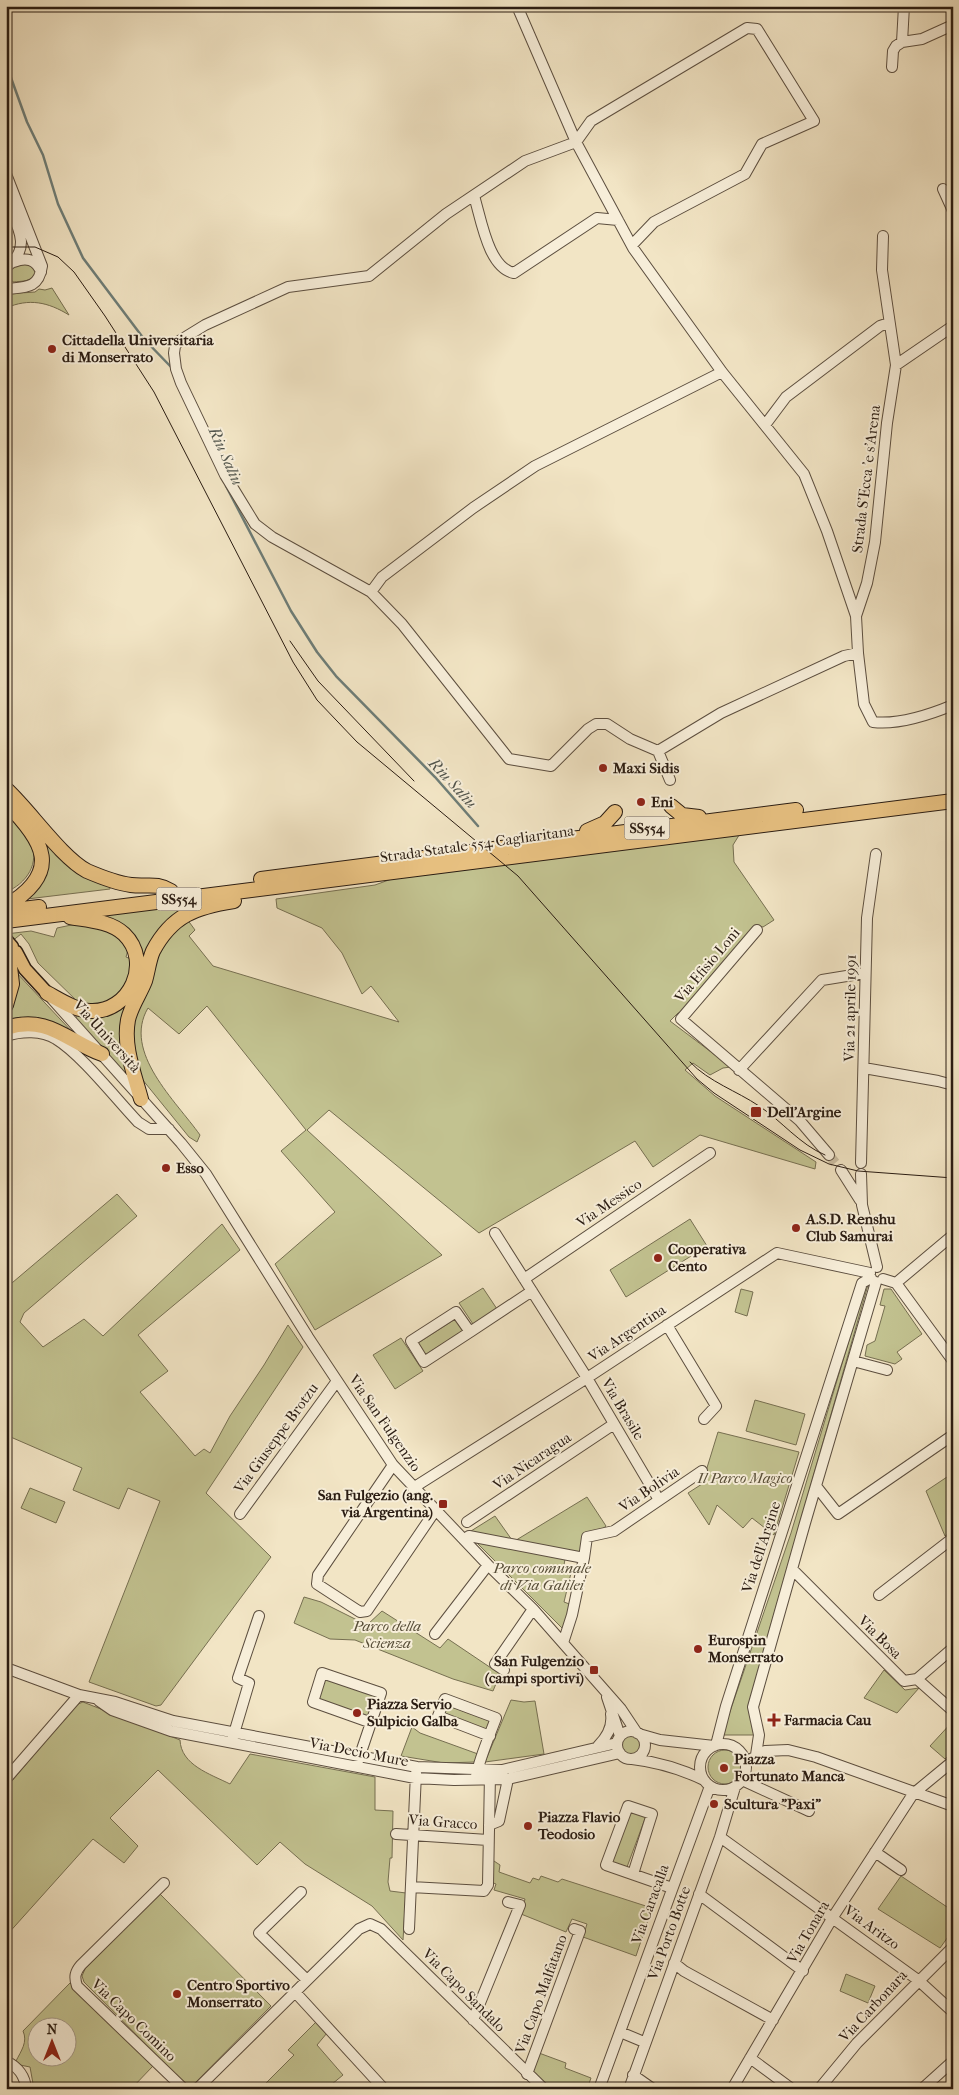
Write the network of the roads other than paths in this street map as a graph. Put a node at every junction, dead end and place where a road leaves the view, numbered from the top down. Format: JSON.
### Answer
{"nodes":[{"id":1,"x":517,"y":6,"type":"edge"},
{"id":2,"x":904,"y":6,"type":"edge"},
{"id":3,"x":953,"y":25,"type":"edge"},
{"id":4,"x":902,"y":42,"type":"junction"},
{"id":5,"x":892,"y":67,"type":"dead end"},
{"id":6,"x":576,"y":142,"type":"junction"},
{"id":7,"x":6,"y":174,"type":"edge"},
{"id":8,"x":942,"y":189,"type":"dead end"},
{"id":9,"x":474,"y":196,"type":"junction"},
{"id":10,"x":6,"y":200,"type":"edge"},
{"id":11,"x":953,"y":211,"type":"edge"},
{"id":12,"x":618,"y":220,"type":"junction"},
{"id":13,"x":882,"y":236,"type":"dead end"},
{"id":14,"x":632,"y":245,"type":"junction"},
{"id":15,"x":10,"y":265,"type":"edge"},
{"id":16,"x":41,"y":273,"type":"junction"},
{"id":17,"x":6,"y":289,"type":"edge"},
{"id":18,"x":889,"y":323,"type":"junction"},
{"id":19,"x":953,"y":326,"type":"edge"},
{"id":20,"x":896,"y":365,"type":"junction"},
{"id":21,"x":722,"y":372,"type":"junction"},
{"id":22,"x":764,"y":425,"type":"junction"},
{"id":23,"x":371,"y":592,"type":"junction"},
{"id":24,"x":856,"y":616,"type":"junction"},
{"id":25,"x":858,"y":654,"type":"junction"},
{"id":26,"x":953,"y":705,"type":"edge"},
{"id":27,"x":658,"y":751,"type":"junction"},
{"id":28,"x":670,"y":780,"type":"dead end"},
{"id":29,"x":6,"y":789,"type":"edge"},
{"id":30,"x":953,"y":792,"type":"edge"},
{"id":31,"x":953,"y":801,"type":"edge"},
{"id":32,"x":6,"y":803,"type":"edge"},
{"id":33,"x":671,"y":806,"type":"dead end"},
{"id":34,"x":615,"y":812,"type":"dead end"},
{"id":35,"x":717,"y":820,"type":"junction"},
{"id":36,"x":573,"y":837,"type":"junction"},
{"id":37,"x":506,"y":852,"type":"junction"},
{"id":38,"x":876,"y":854,"type":"dead end"},
{"id":39,"x":481,"y":855,"type":"junction"},
{"id":40,"x":301,"y":883,"type":"junction"},
{"id":41,"x":172,"y":890,"type":"junction"},
{"id":42,"x":6,"y":906,"type":"edge"},
{"id":43,"x":6,"y":911,"type":"edge"},
{"id":44,"x":56,"y":914,"type":"junction"},
{"id":45,"x":6,"y":921,"type":"edge"},
{"id":46,"x":756,"y":930,"type":"dead end"},
{"id":47,"x":10,"y":951,"type":"edge"},
{"id":48,"x":865,"y":973,"type":"junction"},
{"id":49,"x":47,"y":993,"type":"junction"},
{"id":50,"x":6,"y":1005,"type":"edge"},
{"id":51,"x":6,"y":1028,"type":"edge"},
{"id":52,"x":6,"y":1036,"type":"edge"},
{"id":53,"x":102,"y":1054,"type":"junction"},
{"id":54,"x":864,"y":1068,"type":"junction"},
{"id":55,"x":739,"y":1070,"type":"junction"},
{"id":56,"x":953,"y":1086,"type":"edge"},
{"id":57,"x":141,"y":1099,"type":"junction"},
{"id":58,"x":167,"y":1127,"type":"junction"},
{"id":59,"x":177,"y":1138,"type":"joint"},
{"id":60,"x":710,"y":1152,"type":"dead end"},
{"id":61,"x":828,"y":1155,"type":"tunnel mouth"},
{"id":62,"x":861,"y":1163,"type":"dead end"},
{"id":63,"x":841,"y":1170,"type":"tunnel mouth"},
{"id":64,"x":861,"y":1174,"type":"dead end"},
{"id":65,"x":862,"y":1205,"type":"junction"},
{"id":66,"x":495,"y":1233,"type":"dead end"},
{"id":67,"x":953,"y":1235,"type":"edge"},
{"id":68,"x":876,"y":1276,"type":"junction"},
{"id":69,"x":524,"y":1279,"type":"junction"},
{"id":70,"x":896,"y":1283,"type":"junction"},
{"id":71,"x":532,"y":1291,"type":"junction"},
{"id":72,"x":667,"y":1325,"type":"junction"},
{"id":73,"x":470,"y":1332,"type":"junction"},
{"id":74,"x":853,"y":1361,"type":"junction"},
{"id":75,"x":953,"y":1361,"type":"edge"},
{"id":76,"x":887,"y":1370,"type":"dead end"},
{"id":77,"x":587,"y":1378,"type":"junction"},
{"id":78,"x":337,"y":1382,"type":"junction"},
{"id":79,"x":704,"y":1419,"type":"dead end"},
{"id":80,"x":614,"y":1424,"type":"junction"},
{"id":81,"x":953,"y":1435,"type":"edge"},
{"id":82,"x":393,"y":1465,"type":"junction"},
{"id":83,"x":702,"y":1471,"type":"dead end"},
{"id":84,"x":816,"y":1486,"type":"junction"},
{"id":85,"x":413,"y":1488,"type":"junction"},
{"id":86,"x":659,"y":1500,"type":"junction"},
{"id":87,"x":435,"y":1511,"type":"junction"},
{"id":88,"x":240,"y":1514,"type":"dead end"},
{"id":89,"x":466,"y":1522,"type":"dead end"},
{"id":90,"x":953,"y":1538,"type":"edge"},
{"id":91,"x":464,"y":1540,"type":"junction"},
{"id":92,"x":584,"y":1558,"type":"junction"},
{"id":93,"x":488,"y":1565,"type":"junction"},
{"id":94,"x":792,"y":1569,"type":"junction"},
{"id":95,"x":879,"y":1594,"type":"dead end"},
{"id":96,"x":533,"y":1609,"type":"junction"},
{"id":97,"x":259,"y":1616,"type":"dead end"},
{"id":98,"x":434,"y":1634,"type":"dead end"},
{"id":99,"x":564,"y":1643,"type":"junction"},
{"id":100,"x":953,"y":1648,"type":"edge"},
{"id":101,"x":6,"y":1668,"type":"edge"},
{"id":102,"x":504,"y":1670,"type":"dead end"},
{"id":103,"x":917,"y":1679,"type":"junction"},
{"id":104,"x":606,"y":1694,"type":"junction"},
{"id":105,"x":79,"y":1695,"type":"junction"},
{"id":106,"x":98,"y":1700,"type":"junction"},
{"id":107,"x":610,"y":1707,"type":"junction"},
{"id":108,"x":953,"y":1711,"type":"edge"},
{"id":109,"x":372,"y":1723,"type":"junction"},
{"id":110,"x":235,"y":1731,"type":"junction"},
{"id":111,"x":638,"y":1733,"type":"junction"},
{"id":112,"x":490,"y":1736,"type":"junction"},
{"id":113,"x":619,"y":1740,"type":"junction"},
{"id":114,"x":231,"y":1742,"type":"junction"},
{"id":115,"x":598,"y":1746,"type":"junction"},
{"id":116,"x":715,"y":1746,"type":"junction"},
{"id":117,"x":756,"y":1755,"type":"junction"},
{"id":118,"x":624,"y":1756,"type":"junction"},
{"id":119,"x":357,"y":1762,"type":"junction"},
{"id":120,"x":746,"y":1762,"type":"junction"},
{"id":121,"x":953,"y":1762,"type":"edge"},
{"id":122,"x":416,"y":1772,"type":"junction"},
{"id":123,"x":476,"y":1776,"type":"junction"},
{"id":124,"x":490,"y":1776,"type":"junction"},
{"id":125,"x":6,"y":1779,"type":"edge"},
{"id":126,"x":508,"y":1779,"type":"junction"},
{"id":127,"x":707,"y":1783,"type":"junction"},
{"id":128,"x":739,"y":1783,"type":"junction"},
{"id":129,"x":913,"y":1794,"type":"junction"},
{"id":130,"x":953,"y":1806,"type":"edge"},
{"id":131,"x":809,"y":1811,"type":"dead end"},
{"id":132,"x":494,"y":1823,"type":"junction"},
{"id":133,"x":396,"y":1834,"type":"dead end"},
{"id":134,"x":413,"y":1835,"type":"junction"},
{"id":135,"x":720,"y":1837,"type":"junction"},
{"id":136,"x":488,"y":1840,"type":"junction"},
{"id":137,"x":875,"y":1852,"type":"junction"},
{"id":138,"x":901,"y":1870,"type":"dead end"},
{"id":139,"x":633,"y":1874,"type":"junction"},
{"id":140,"x":164,"y":1883,"type":"dead end"},
{"id":141,"x":411,"y":1887,"type":"junction"},
{"id":142,"x":672,"y":1888,"type":"junction"},
{"id":143,"x":300,"y":1892,"type":"dead end"},
{"id":144,"x":699,"y":1894,"type":"junction"},
{"id":145,"x":508,"y":1902,"type":"dead end"},
{"id":146,"x":833,"y":1917,"type":"junction"},
{"id":147,"x":574,"y":1928,"type":"dead end"},
{"id":148,"x":409,"y":1929,"type":"dead end"},
{"id":149,"x":952,"y":1948,"type":"edge"},
{"id":150,"x":674,"y":1963,"type":"junction"},
{"id":151,"x":803,"y":1971,"type":"junction"},
{"id":152,"x":307,"y":1980,"type":"junction"},
{"id":153,"x":918,"y":1980,"type":"junction"},
{"id":154,"x":294,"y":1992,"type":"junction"},
{"id":155,"x":953,"y":2012,"type":"edge"},
{"id":156,"x":473,"y":2020,"type":"junction"},
{"id":157,"x":773,"y":2020,"type":"junction"},
{"id":158,"x":620,"y":2032,"type":"junction"},
{"id":159,"x":644,"y":2042,"type":"junction"},
{"id":160,"x":750,"y":2058,"type":"junction"},
{"id":161,"x":6,"y":2061,"type":"edge"},
{"id":162,"x":953,"y":2061,"type":"edge"},
{"id":163,"x":527,"y":2074,"type":"junction"},
{"id":164,"x":633,"y":2075,"type":"junction"},
{"id":165,"x":26,"y":2084,"type":"edge"},
{"id":166,"x":377,"y":2086,"type":"edge"},
{"id":167,"x":184,"y":2089,"type":"edge"},
{"id":168,"x":197,"y":2089,"type":"edge"},
{"id":169,"x":544,"y":2089,"type":"edge"},
{"id":170,"x":599,"y":2089,"type":"edge"},
{"id":171,"x":629,"y":2089,"type":"edge"},
{"id":172,"x":653,"y":2089,"type":"edge"},
{"id":173,"x":732,"y":2089,"type":"edge"},
{"id":174,"x":792,"y":2089,"type":"edge"},
{"id":175,"x":819,"y":2089,"type":"edge"},
{"id":176,"x":922,"y":2089,"type":"edge"}],
"edges":[{"from":1,"to":6,"type":"street"},
{"from":2,"to":4,"type":"street"},
{"from":3,"to":4,"type":"street"},
{"from":4,"to":5,"type":"street"},
{"from":6,"to":9,"type":"street"},
{"from":6,"to":12,"type":"street"},
{"from":6,"to":14,"type":"street"},
{"from":7,"to":16,"type":"street"},
{"from":8,"to":11,"type":"street"},
{"from":9,"to":12,"type":"street"},
{"from":9,"to":23,"type":"street"},
{"from":10,"to":15,"type":"street"},
{"from":12,"to":14,"type":"street"},
{"from":13,"to":18,"type":"street","name":"Strada S'Ecca 'e s'Arena"},
{"from":14,"to":21,"type":"street"},
{"from":15,"to":16,"type":"street"},
{"from":16,"to":17,"type":"street"},
{"from":18,"to":20,"type":"street","name":"Strada S'Ecca 'e s'Arena"},
{"from":18,"to":22,"type":"street"},
{"from":19,"to":20,"type":"street"},
{"from":20,"to":24,"type":"street","name":"Strada S'Ecca 'e s'Arena"},
{"from":21,"to":22,"type":"street"},
{"from":21,"to":23,"type":"street"},
{"from":22,"to":24,"type":"street"},
{"from":23,"to":27,"type":"street"},
{"from":24,"to":25,"type":"street","name":"Strada S'Ecca 'e s'Arena"},
{"from":25,"to":26,"type":"street","name":"Strada S'Ecca 'e s'Arena"},
{"from":25,"to":27,"type":"street"},
{"from":27,"to":28,"type":"street"},
{"from":29,"to":41,"type":"highway"},
{"from":30,"to":35,"type":"highway","name":"Strada Statale 554 Cagliaritana","number":"SS554"},
{"from":31,"to":37,"type":"highway","name":"Strada Statale 554 Cagliaritana","number":"SS554"},
{"from":32,"to":42,"type":"highway"},
{"from":33,"to":35,"type":"highway"},
{"from":34,"to":36,"type":"highway"},
{"from":35,"to":36,"type":"highway","name":"Strada Statale 554 Cagliaritana","number":"SS554"},
{"from":36,"to":37,"type":"highway","name":"Strada Statale 554 Cagliaritana","number":"SS554"},
{"from":37,"to":39,"type":"highway","name":"Strada Statale 554 Cagliaritana","number":"SS554"},
{"from":38,"to":48,"type":"street","name":"Via 21 aprile 1991"},
{"from":39,"to":40,"type":"highway","name":"Strada Statale 554 Cagliaritana","number":"SS554"},
{"from":39,"to":41,"type":"highway","name":"Strada Statale 554 Cagliaritana","number":"SS554"},
{"from":40,"to":44,"type":"highway","name":"Strada Statale 554 Cagliaritana","number":"SS554"},
{"from":40,"to":57,"type":"highway"},
{"from":41,"to":43,"type":"highway","name":"Strada Statale 554 Cagliaritana","number":"SS554"},
{"from":44,"to":45,"type":"highway","name":"Strada Statale 554 Cagliaritana","number":"SS554"},
{"from":44,"to":49,"type":"highway"},
{"from":46,"to":55,"type":"street","name":"Via Efisio Loni"},
{"from":47,"to":49,"type":"main road","name":"Via Università"},
{"from":47,"to":50,"type":"highway"},
{"from":48,"to":54,"type":"street","name":"Via 21 aprile 1991"},
{"from":48,"to":55,"type":"street"},
{"from":49,"to":53,"type":"street","name":"Via Università"},
{"from":51,"to":53,"type":"highway"},
{"from":52,"to":58,"type":"street"},
{"from":53,"to":57,"type":"street","name":"Via Università"},
{"from":54,"to":56,"type":"street"},
{"from":54,"to":62,"type":"street","name":"Via 21 aprile 1991"},
{"from":55,"to":61,"type":"street"},
{"from":57,"to":58,"type":"street","name":"Via Università"},
{"from":58,"to":59,"type":"street","name":"Via Università"},
{"from":59,"to":78,"type":"street","name":"Via San Fulgenzio"},
{"from":60,"to":69,"type":"street","name":"Via Messico"},
{"from":63,"to":65,"type":"street"},
{"from":64,"to":65,"type":"street"},
{"from":65,"to":68,"type":"street"},
{"from":66,"to":69,"type":"street","name":"Via Brasile"},
{"from":67,"to":70,"type":"street"},
{"from":68,"to":70,"type":"street","name":"Via Argentina"},
{"from":68,"to":72,"type":"street","name":"Via Argentina"},
{"from":68,"to":74,"type":"street"},
{"from":68,"to":116,"type":"street","name":"Via dell'Argine"},
{"from":69,"to":71,"type":"street","name":"Via Brasile"},
{"from":70,"to":75,"type":"street"},
{"from":71,"to":73,"type":"street"},
{"from":71,"to":77,"type":"street","name":"Via Brasile"},
{"from":72,"to":77,"type":"street","name":"Via Argentina"},
{"from":72,"to":79,"type":"street"},
{"from":73,"to":73,"type":"street"},
{"from":74,"to":76,"type":"street"},
{"from":74,"to":84,"type":"street"},
{"from":77,"to":80,"type":"street","name":"Via Brasile"},
{"from":77,"to":85,"type":"street","name":"Via Argentina"},
{"from":78,"to":82,"type":"street","name":"Via San Fulgenzio"},
{"from":78,"to":88,"type":"street","name":"Via Giuseppe Brotzu"},
{"from":80,"to":86,"type":"street","name":"Via Brasile"},
{"from":80,"to":89,"type":"street","name":"Via Nicaragua"},
{"from":81,"to":84,"type":"street"},
{"from":82,"to":85,"type":"street","name":"Via San Fulgenzio"},
{"from":82,"to":87,"type":"street"},
{"from":83,"to":86,"type":"street","name":"Via Bolivia"},
{"from":84,"to":94,"type":"street"},
{"from":85,"to":87,"type":"street","name":"Via San Fulgenzio"},
{"from":86,"to":92,"type":"street","name":"Via Bolivia"},
{"from":87,"to":91,"type":"street","name":"Via San Fulgenzio"},
{"from":90,"to":95,"type":"street"},
{"from":91,"to":92,"type":"street"},
{"from":91,"to":93,"type":"street","name":"Via San Fulgenzio"},
{"from":92,"to":99,"type":"street"},
{"from":93,"to":96,"type":"street","name":"Via San Fulgenzio"},
{"from":93,"to":98,"type":"street"},
{"from":94,"to":103,"type":"street","name":"Via Bosa"},
{"from":94,"to":117,"type":"street"},
{"from":96,"to":99,"type":"street","name":"Via San Fulgenzio"},
{"from":96,"to":102,"type":"street"},
{"from":97,"to":110,"type":"street"},
{"from":99,"to":104,"type":"street","name":"Via San Fulgenzio"},
{"from":100,"to":103,"type":"street"},
{"from":101,"to":105,"type":"street","name":"Via Decio Mure"},
{"from":103,"to":108,"type":"street","name":"Via Bosa"},
{"from":104,"to":107,"type":"street","name":"Via San Fulgenzio"},
{"from":104,"to":111,"type":"street","name":"Via San Fulgenzio"},
{"from":105,"to":106,"type":"street","name":"Via Decio Mure"},
{"from":105,"to":125,"type":"street"},
{"from":106,"to":110,"type":"street","name":"Via Decio Mure"},
{"from":106,"to":114,"type":"street","name":"Via Decio Mure"},
{"from":107,"to":113,"type":"street","name":"Via San Fulgenzio"},
{"from":107,"to":115,"type":"street"},
{"from":109,"to":109,"type":"street"},
{"from":109,"to":119,"type":"street"},
{"from":110,"to":114,"type":"street"},
{"from":110,"to":119,"type":"street","name":"Via Decio Mure"},
{"from":111,"to":113,"type":"street"},
{"from":111,"to":116,"type":"street"},
{"from":111,"to":118,"type":"street"},
{"from":112,"to":112,"type":"street"},
{"from":112,"to":123,"type":"street"},
{"from":113,"to":115,"type":"street","name":"Via Decio Mure"},
{"from":113,"to":118,"type":"street"},
{"from":114,"to":119,"type":"street","name":"Via Decio Mure"},
{"from":115,"to":124,"type":"street","name":"Via Decio Mure"},
{"from":116,"to":120,"type":"street"},
{"from":116,"to":127,"type":"street"},
{"from":117,"to":120,"type":"street"},
{"from":117,"to":129,"type":"street"},
{"from":118,"to":126,"type":"street","name":"Via Decio Mure"},
{"from":118,"to":127,"type":"street"},
{"from":119,"to":122,"type":"street","name":"Via Decio Mure"},
{"from":120,"to":128,"type":"street"},
{"from":121,"to":129,"type":"street","name":"Via Tonara"},
{"from":122,"to":123,"type":"street","name":"Via Decio Mure"},
{"from":122,"to":134,"type":"street"},
{"from":123,"to":124,"type":"street","name":"Via Decio Mure"},
{"from":124,"to":126,"type":"street","name":"Via Decio Mure"},
{"from":124,"to":132,"type":"street"},
{"from":126,"to":132,"type":"street"},
{"from":127,"to":128,"type":"street"},
{"from":127,"to":142,"type":"street","name":"Via Caracalla"},
{"from":128,"to":131,"type":"street"},
{"from":128,"to":135,"type":"street","name":"Via Porto Botte"},
{"from":129,"to":130,"type":"street"},
{"from":129,"to":137,"type":"street","name":"Via Tonara"},
{"from":132,"to":136,"type":"street"},
{"from":133,"to":134,"type":"street","name":"Via Gracco"},
{"from":134,"to":136,"type":"street","name":"Via Gracco"},
{"from":134,"to":141,"type":"street"},
{"from":135,"to":144,"type":"street","name":"Via Porto Botte"},
{"from":135,"to":146,"type":"street","name":"Via Aritzo"},
{"from":136,"to":141,"type":"street"},
{"from":137,"to":138,"type":"street"},
{"from":137,"to":146,"type":"street","name":"Via Tonara"},
{"from":139,"to":139,"type":"street"},
{"from":139,"to":142,"type":"street"},
{"from":140,"to":167,"type":"street","name":"Via Capo Comino"},
{"from":141,"to":148,"type":"street"},
{"from":142,"to":158,"type":"street","name":"Via Caracalla"},
{"from":143,"to":152,"type":"street"},
{"from":144,"to":150,"type":"street","name":"Via Porto Botte"},
{"from":144,"to":151,"type":"street"},
{"from":145,"to":156,"type":"street"},
{"from":146,"to":151,"type":"street","name":"Via Tonara"},
{"from":146,"to":153,"type":"street","name":"Via Aritzo"},
{"from":147,"to":163,"type":"street","name":"Via Capo Malfatano"},
{"from":149,"to":153,"type":"street","name":"Via Carbonara"},
{"from":150,"to":157,"type":"street"},
{"from":150,"to":159,"type":"street","name":"Via Porto Botte"},
{"from":151,"to":157,"type":"street","name":"Via Tonara"},
{"from":152,"to":154,"type":"street"},
{"from":152,"to":156,"type":"street","name":"Via Capo Sandalo"},
{"from":153,"to":155,"type":"street","name":"Via Aritzo"},
{"from":153,"to":175,"type":"street","name":"Via Carbonara"},
{"from":154,"to":166,"type":"street"},
{"from":154,"to":168,"type":"street"},
{"from":156,"to":163,"type":"street","name":"Via Capo Sandalo"},
{"from":157,"to":160,"type":"street","name":"Via Tonara"},
{"from":158,"to":159,"type":"street"},
{"from":158,"to":170,"type":"street","name":"Via Caracalla"},
{"from":159,"to":164,"type":"street","name":"Via Porto Botte"},
{"from":160,"to":173,"type":"street","name":"Via Tonara"},
{"from":160,"to":174,"type":"street"},
{"from":161,"to":165,"type":"street"},
{"from":162,"to":176,"type":"street"},
{"from":163,"to":169,"type":"street","name":"Via Capo Sandalo"},
{"from":164,"to":171,"type":"street","name":"Via Porto Botte"},
{"from":164,"to":172,"type":"street"}]}
